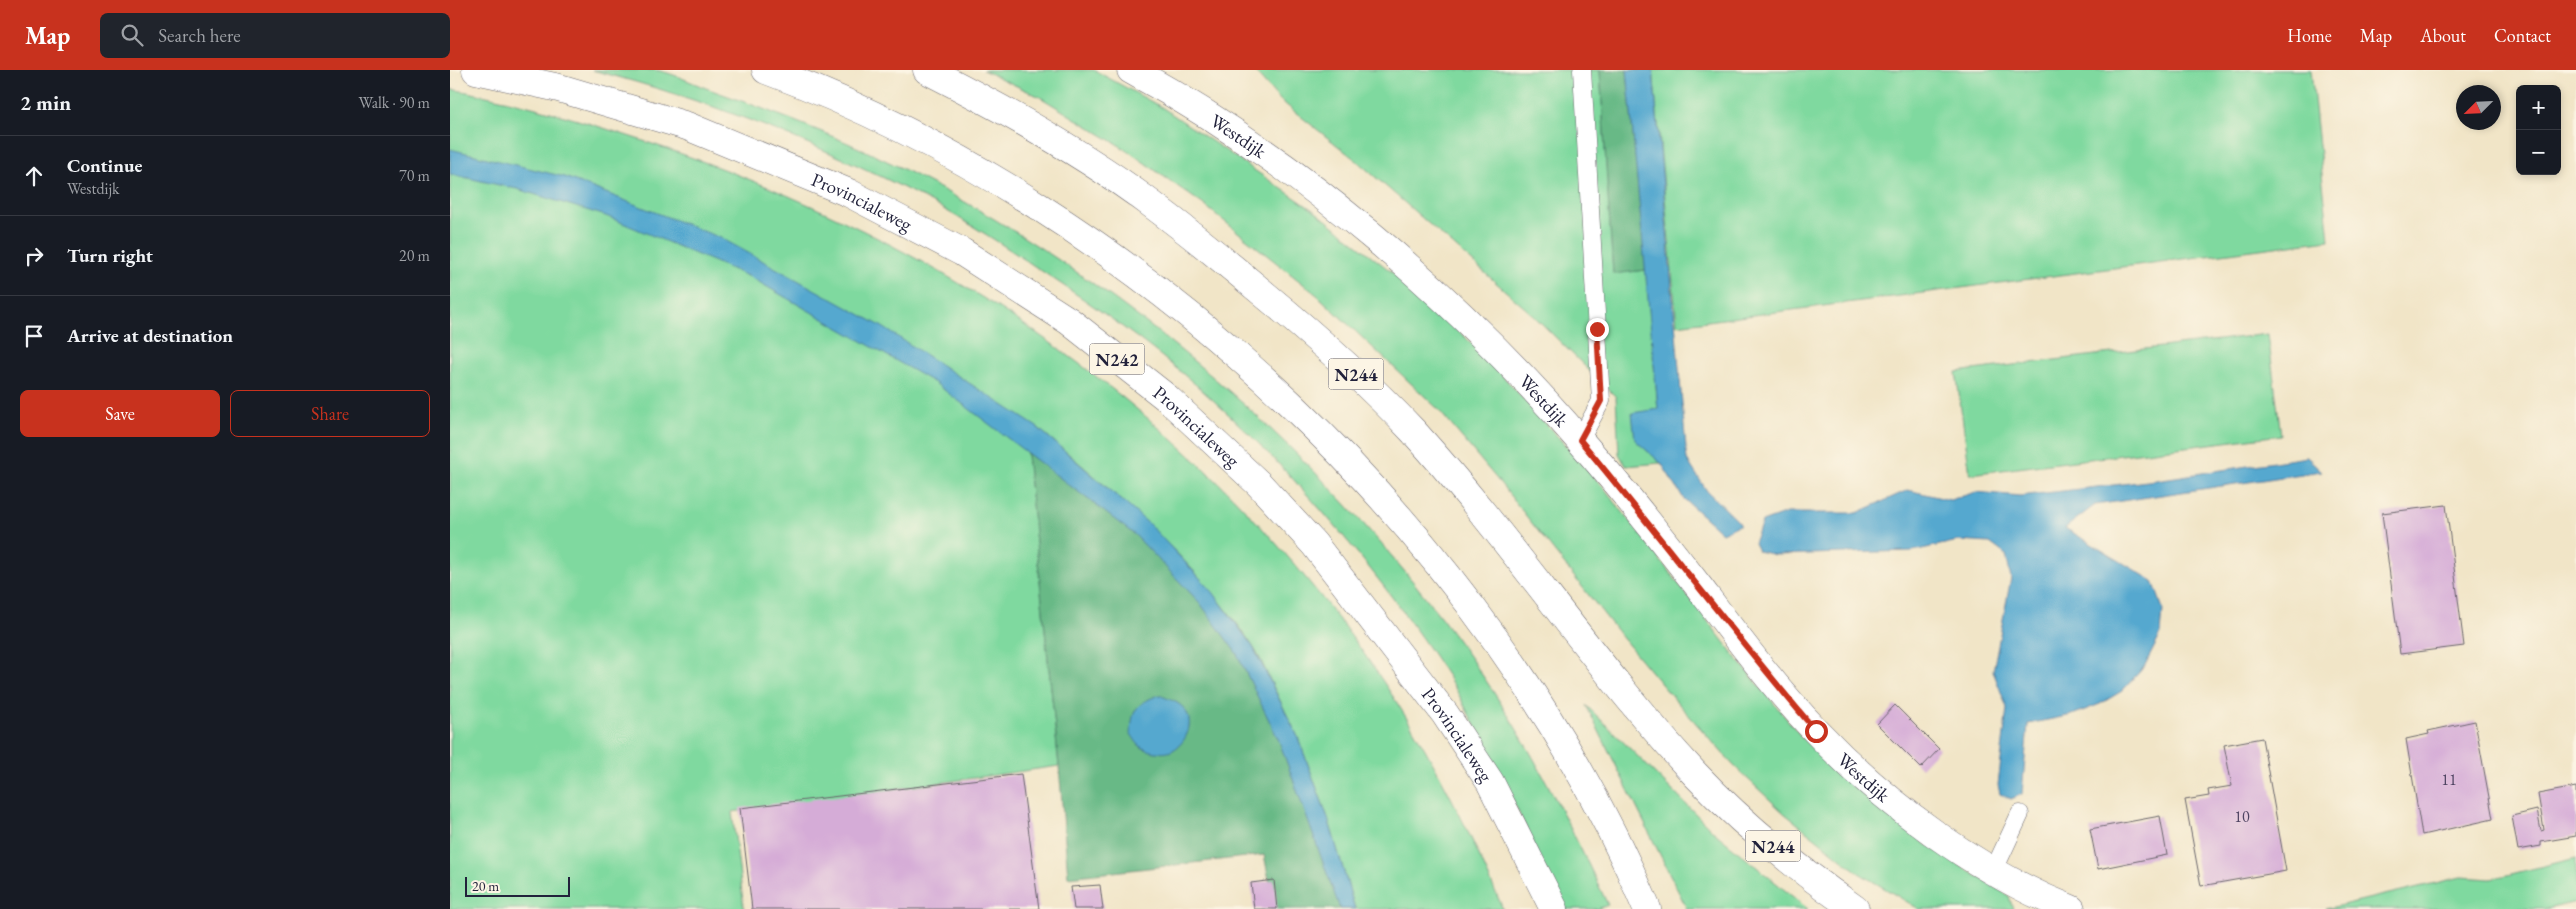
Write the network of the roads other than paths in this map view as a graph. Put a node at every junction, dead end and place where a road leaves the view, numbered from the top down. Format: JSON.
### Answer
{"nodes":[{"id":1,"x":476,"y":70,"type":"edge"},
{"id":2,"x":766,"y":70,"type":"edge"},
{"id":3,"x":927,"y":70,"type":"edge"},
{"id":4,"x":1131,"y":70,"type":"edge"},
{"id":5,"x":1582,"y":70,"type":"edge"},
{"id":6,"x":1580,"y":440,"type":"junction"},
{"id":7,"x":2020,"y":814,"type":"dead end"},
{"id":8,"x":1993,"y":872,"type":"junction"},
{"id":9,"x":1554,"y":909,"type":"edge"},
{"id":10,"x":1647,"y":909,"type":"edge"},
{"id":11,"x":1855,"y":909,"type":"edge"},
{"id":12,"x":2071,"y":909,"type":"edge"}],
"edges":[{"from":1,"to":9,"type":"main road","name":"Provincialeweg","number":"N242"},
{"from":2,"to":10,"type":"main road"},
{"from":3,"to":11,"type":"main road","number":"N244"},
{"from":4,"to":6,"type":"main road","name":"Westdijk"},
{"from":5,"to":6,"type":"lane"},
{"from":6,"to":8,"type":"main road","name":"Westdijk"},
{"from":7,"to":8,"type":"lane"},
{"from":8,"to":12,"type":"main road","name":"Westdijk"}]}
